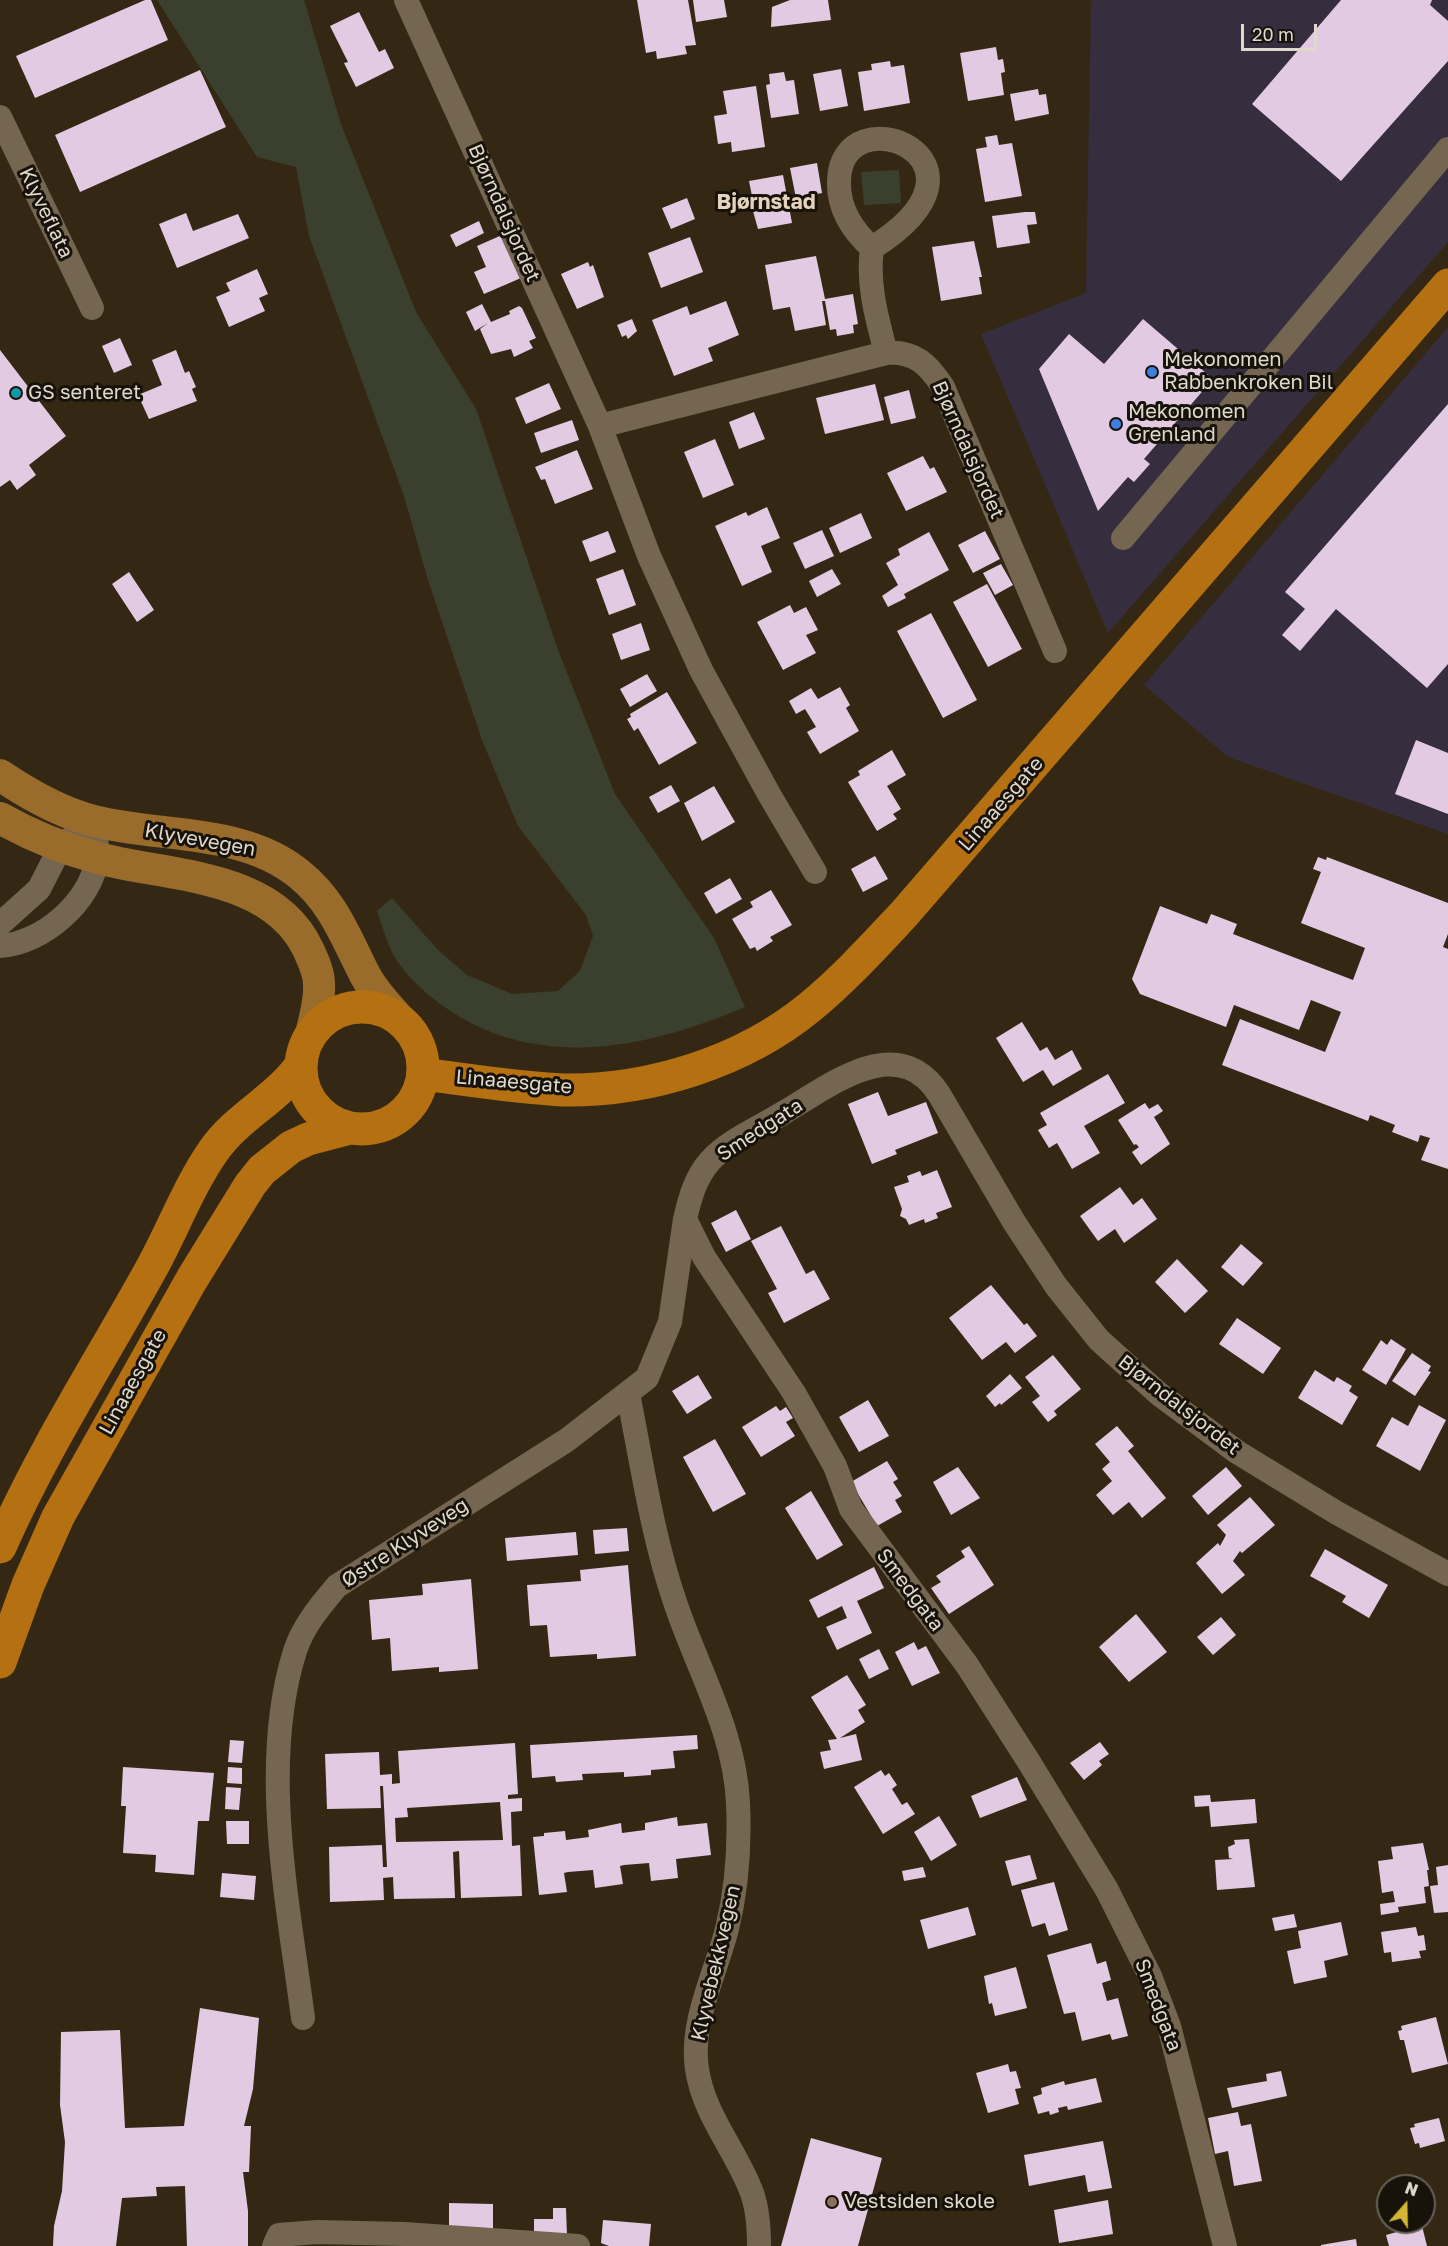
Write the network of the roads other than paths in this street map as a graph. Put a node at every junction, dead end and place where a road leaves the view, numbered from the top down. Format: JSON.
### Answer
{"nodes":[{"id":1,"x":406,"y":0,"type":"edge"},
{"id":2,"x":0,"y":117,"type":"edge"},
{"id":3,"x":1448,"y":149,"type":"edge"},
{"id":4,"x":872,"y":248,"type":"junction"},
{"id":5,"x":1448,"y":285,"type":"edge"},
{"id":6,"x":92,"y":308,"type":"dead end"},
{"id":7,"x":886,"y":353,"type":"junction"},
{"id":8,"x":600,"y":426,"type":"junction"},
{"id":9,"x":1123,"y":538,"type":"dead end"},
{"id":10,"x":1055,"y":651,"type":"dead end"},
{"id":11,"x":0,"y":775,"type":"edge"},
{"id":12,"x":0,"y":818,"type":"edge"},
{"id":13,"x":93,"y":821,"type":"junction"},
{"id":14,"x":61,"y":846,"type":"junction"},
{"id":15,"x":97,"y":858,"type":"junction"},
{"id":16,"x":815,"y":872,"type":"dead end"},
{"id":17,"x":0,"y":924,"type":"edge"},
{"id":18,"x":0,"y":946,"type":"edge"},
{"id":19,"x":399,"y":1018,"type":"junction"},
{"id":20,"x":311,"y":1034,"type":"junction"},
{"id":21,"x":301,"y":1065,"type":"junction"},
{"id":22,"x":919,"y":1072,"type":"joint"},
{"id":23,"x":423,"y":1074,"type":"junction"},
{"id":24,"x":350,"y":1128,"type":"junction"},
{"id":25,"x":684,"y":1220,"type":"junction"},
{"id":26,"x":628,"y":1394,"type":"junction"},
{"id":27,"x":0,"y":1547,"type":"edge"},
{"id":28,"x":1448,"y":1574,"type":"edge"},
{"id":29,"x":0,"y":1662,"type":"edge"},
{"id":30,"x":303,"y":2018,"type":"dead end"},
{"id":31,"x":274,"y":2246,"type":"edge"},
{"id":32,"x":578,"y":2246,"type":"edge"},
{"id":33,"x":759,"y":2246,"type":"edge"},
{"id":34,"x":1225,"y":2246,"type":"edge"}],
"edges":[{"from":1,"to":8,"type":"street","name":"Bjørndalsjordet"},
{"from":2,"to":6,"type":"street","name":"Klyveflata"},
{"from":3,"to":9,"type":"street"},
{"from":4,"to":4,"type":"street"},
{"from":4,"to":7,"type":"street"},
{"from":5,"to":23,"type":"highway","name":"Linaaesgate"},
{"from":7,"to":8,"type":"street","name":"Bjørndalsjordet"},
{"from":7,"to":10,"type":"street","name":"Bjørndalsjordet"},
{"from":8,"to":16,"type":"street","name":"Bjørndalsjordet"},
{"from":11,"to":13,"type":"main road","name":"Klyvevegen"},
{"from":12,"to":14,"type":"main road","name":"Klyvevegen"},
{"from":13,"to":14,"type":"street"},
{"from":13,"to":15,"type":"street"},
{"from":13,"to":19,"type":"main road","name":"Klyvevegen"},
{"from":14,"to":15,"type":"main road","name":"Klyvevegen"},
{"from":14,"to":17,"type":"street"},
{"from":15,"to":18,"type":"street"},
{"from":15,"to":20,"type":"main road","name":"Klyvevegen"},
{"from":19,"to":20,"type":"highway"},
{"from":19,"to":23,"type":"highway"},
{"from":20,"to":21,"type":"highway","name":"Linaaesgate"},
{"from":21,"to":24,"type":"highway","name":"Linaaesgate"},
{"from":21,"to":27,"type":"highway","name":"Linaaesgate"},
{"from":22,"to":25,"type":"street","name":"Smedgata"},
{"from":22,"to":28,"type":"street","name":"Bjørndalsjordet"},
{"from":23,"to":24,"type":"highway","name":"Linaaesgate"},
{"from":24,"to":29,"type":"highway","name":"Linaaesgate"},
{"from":25,"to":26,"type":"street","name":"Østre Klyveveg"},
{"from":25,"to":34,"type":"street","name":"Smedgata"},
{"from":26,"to":30,"type":"street","name":"Østre Klyveveg"},
{"from":26,"to":33,"type":"street","name":"Klyvebekkvegen"},
{"from":31,"to":32,"type":"street"}]}
